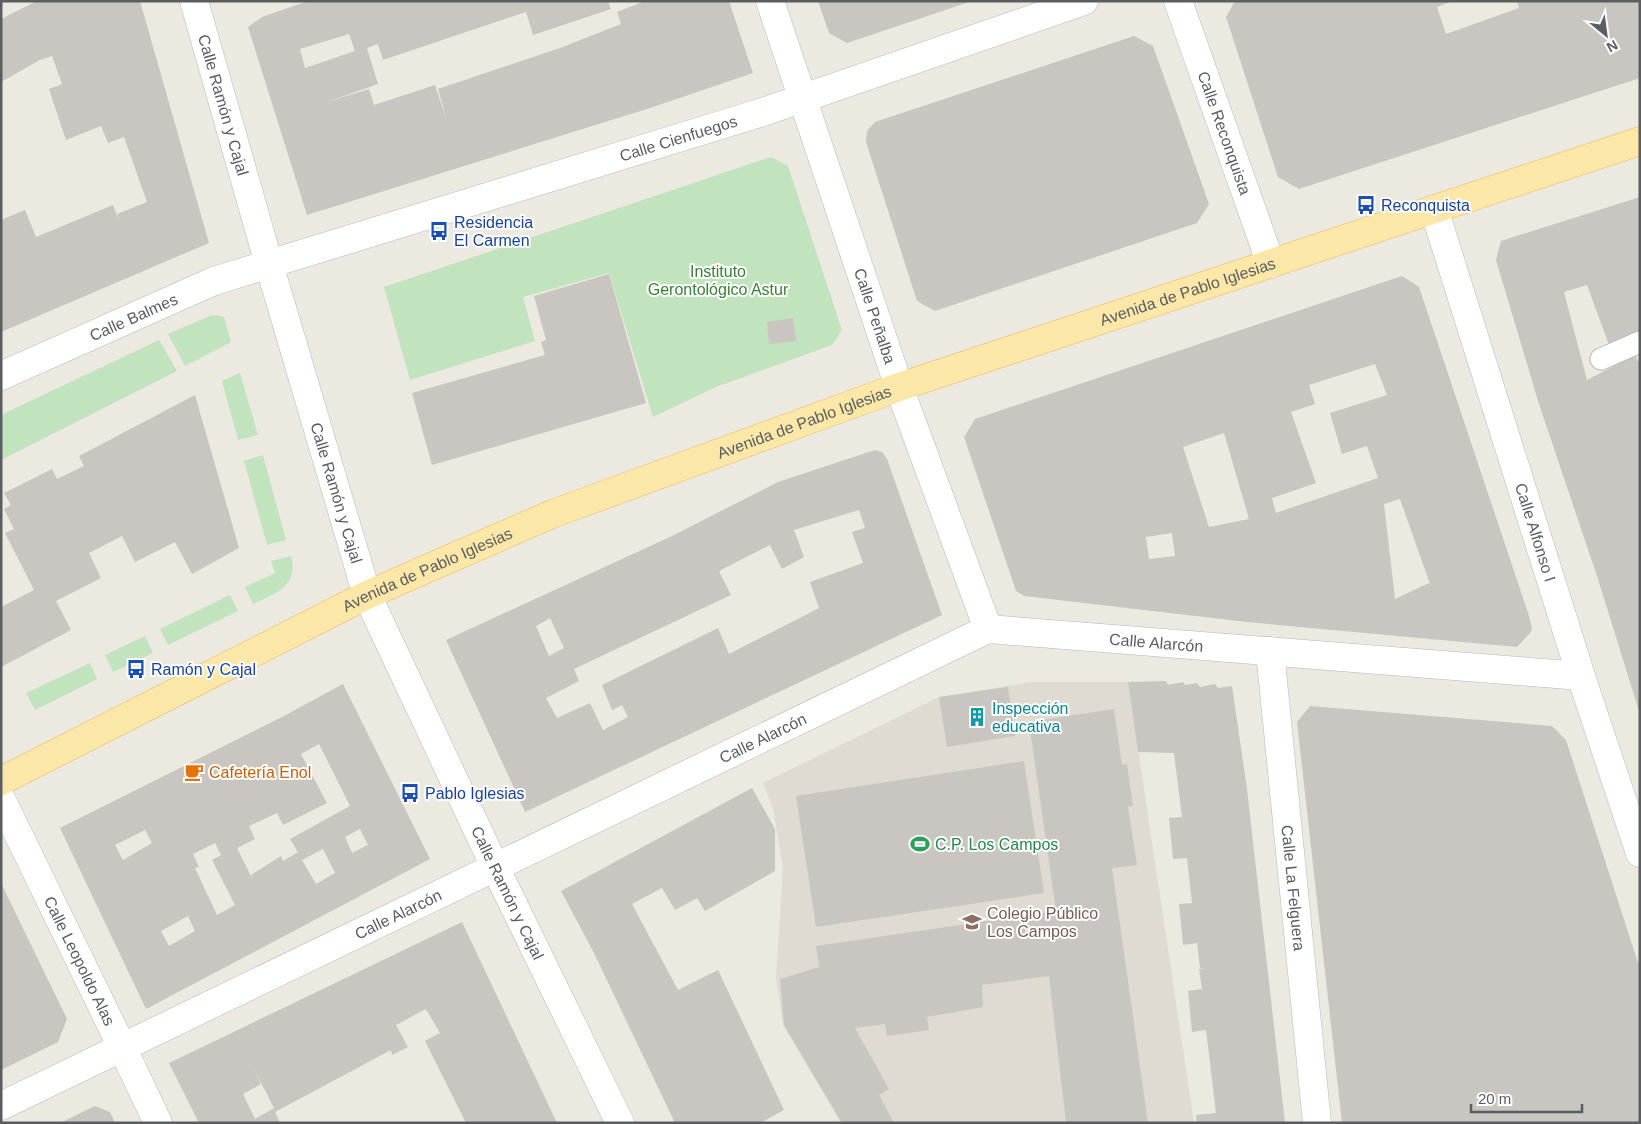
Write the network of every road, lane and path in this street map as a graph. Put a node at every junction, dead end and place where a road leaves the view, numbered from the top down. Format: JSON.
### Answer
{"nodes":[{"id":1,"x":770,"y":1,"type":"edge"},
{"id":2,"x":1084,"y":1,"type":"edge"},
{"id":3,"x":1178,"y":1,"type":"edge"},
{"id":4,"x":197,"y":2,"type":"edge"},
{"id":5,"x":803,"y":98,"type":"junction"},
{"id":6,"x":1640,"y":141,"type":"edge"},
{"id":7,"x":1434,"y":210,"type":"junction"},
{"id":8,"x":269,"y":264,"type":"junction"},
{"id":9,"x":1271,"y":264,"type":"junction"},
{"id":10,"x":1640,"y":342,"type":"edge"},
{"id":11,"x":1601,"y":359,"type":"dead end"},
{"id":12,"x":1,"y":376,"type":"edge"},
{"id":13,"x":899,"y":387,"type":"junction"},
{"id":14,"x":367,"y":595,"type":"junction"},
{"id":15,"x":988,"y":629,"type":"junction"},
{"id":16,"x":1270,"y":651,"type":"junction"},
{"id":17,"x":1581,"y":676,"type":"junction"},
{"id":18,"x":1,"y":781,"type":"edge"},
{"id":19,"x":1,"y":799,"type":"edge"},
{"id":20,"x":1640,"y":853,"type":"edge"},
{"id":21,"x":495,"y":867,"type":"junction"},
{"id":22,"x":122,"y":1047,"type":"junction"},
{"id":23,"x":1,"y":1106,"type":"edge"},
{"id":24,"x":158,"y":1123,"type":"edge"},
{"id":25,"x":620,"y":1123,"type":"edge"},
{"id":26,"x":1317,"y":1123,"type":"edge"}],
"edges":[{"from":1,"to":5,"type":"street","name":"Calle Peñalba"},
{"from":2,"to":5,"type":"street","name":"Calle Cienfuegos"},
{"from":3,"to":9,"type":"street","name":"Calle Reconquista"},
{"from":4,"to":8,"type":"street","name":"Calle Ramón y Cajal"},
{"from":5,"to":8,"type":"street","name":"Calle Cienfuegos"},
{"from":5,"to":13,"type":"street","name":"Calle Peñalba"},
{"from":6,"to":7,"type":"main road","name":"Avenida de Pablo Iglesias"},
{"from":7,"to":9,"type":"main road","name":"Avenida de Pablo Iglesias"},
{"from":7,"to":17,"type":"street","name":"Calle Alfonso I"},
{"from":8,"to":12,"type":"street","name":"Calle Balmes"},
{"from":8,"to":14,"type":"street","name":"Calle Ramón y Cajal"},
{"from":9,"to":13,"type":"main road","name":"Avenida de Pablo Iglesias"},
{"from":10,"to":11,"type":"lane"},
{"from":13,"to":14,"type":"main road","name":"Avenida de Pablo Iglesias"},
{"from":13,"to":15,"type":"street","name":"Calle Peñalba"},
{"from":14,"to":18,"type":"main road","name":"Avenida de Pablo Iglesias"},
{"from":14,"to":21,"type":"street","name":"Calle Ramón y Cajal"},
{"from":15,"to":16,"type":"street","name":"Calle Alarcón"},
{"from":15,"to":21,"type":"street","name":"Calle Alarcón"},
{"from":16,"to":17,"type":"street","name":"Calle Alarcón"},
{"from":16,"to":26,"type":"street","name":"Calle La Felguera"},
{"from":17,"to":20,"type":"street","name":"Calle Alfonso I"},
{"from":19,"to":22,"type":"street","name":"Calle Leopoldo Alas"},
{"from":21,"to":22,"type":"street","name":"Calle Alarcón"},
{"from":21,"to":25,"type":"street","name":"Calle Ramón y Cajal"},
{"from":22,"to":23,"type":"street","name":"Calle Alarcón"},
{"from":22,"to":24,"type":"street","name":"Calle Leopoldo Alas"}]}
